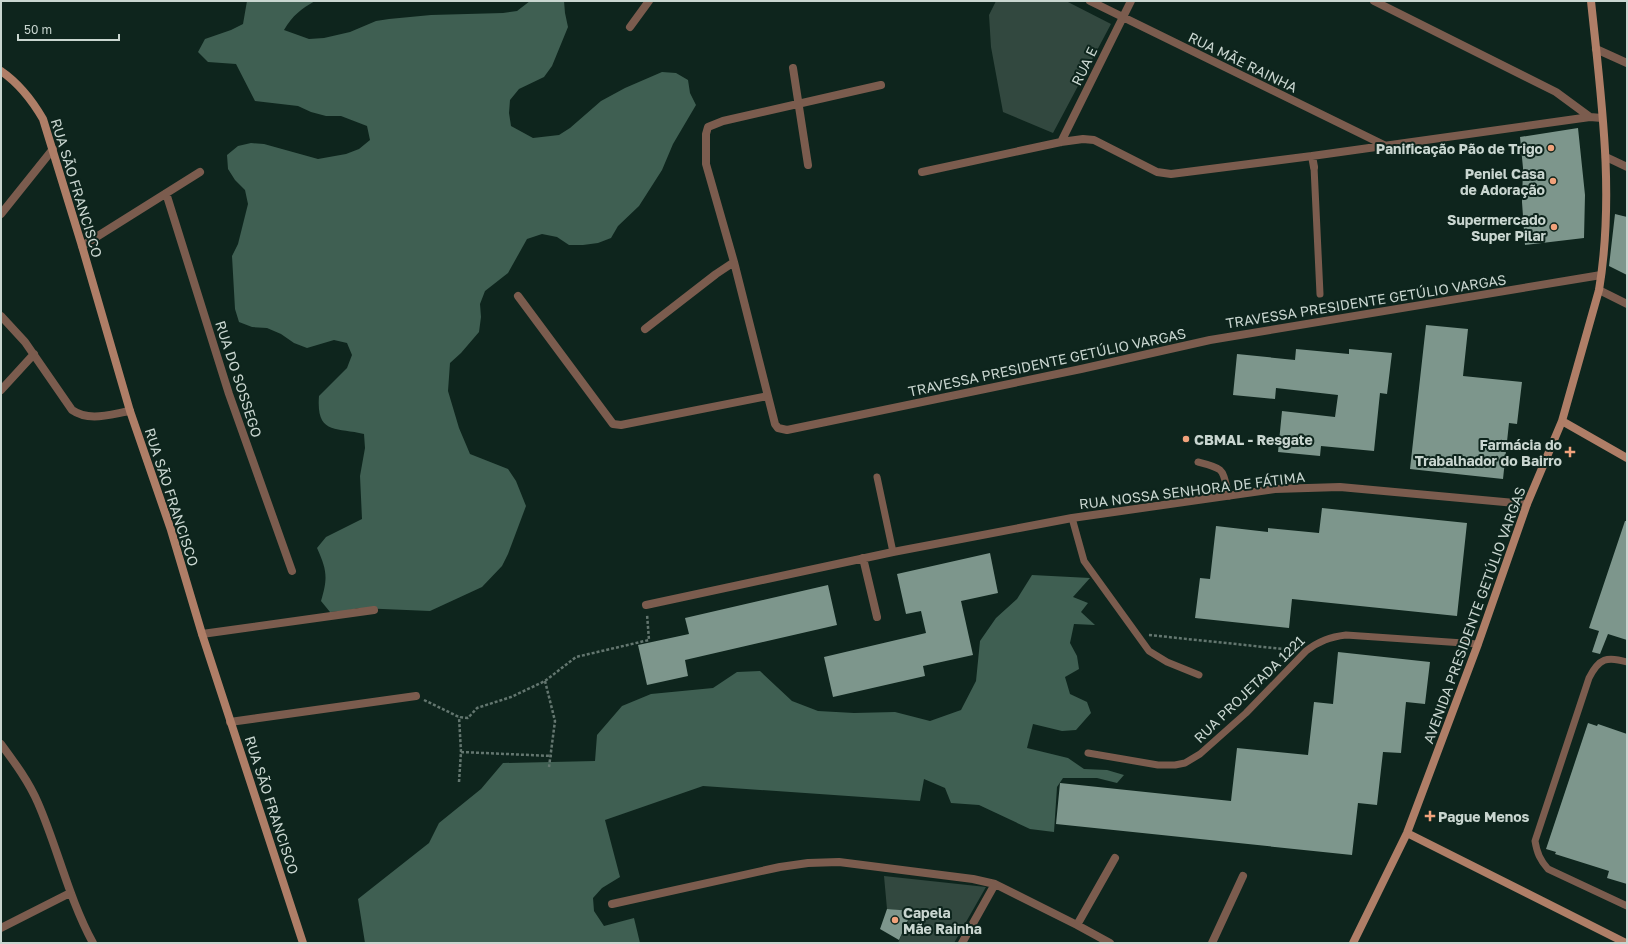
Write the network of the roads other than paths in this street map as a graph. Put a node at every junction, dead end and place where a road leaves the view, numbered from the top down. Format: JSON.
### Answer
{"nodes":[{"id":1,"x":649,"y":1,"type":"edge"},
{"id":2,"x":1090,"y":1,"type":"edge"},
{"id":3,"x":1130,"y":1,"type":"edge"},
{"id":4,"x":1374,"y":1,"type":"edge"},
{"id":5,"x":1591,"y":1,"type":"edge"},
{"id":6,"x":1122,"y":17,"type":"junction"},
{"id":7,"x":630,"y":27,"type":"dead end"},
{"id":8,"x":1596,"y":49,"type":"junction"},
{"id":9,"x":1627,"y":63,"type":"edge"},
{"id":10,"x":793,"y":68,"type":"dead end"},
{"id":11,"x":1,"y":71,"type":"edge"},
{"id":12,"x":881,"y":85,"type":"dead end"},
{"id":13,"x":798,"y":105,"type":"junction"},
{"id":14,"x":1590,"y":117,"type":"junction"},
{"id":15,"x":1602,"y":118,"type":"junction"},
{"id":16,"x":1061,"y":142,"type":"junction"},
{"id":17,"x":1384,"y":145,"type":"junction"},
{"id":18,"x":53,"y":149,"type":"junction"},
{"id":19,"x":1312,"y":156,"type":"junction"},
{"id":20,"x":1606,"y":157,"type":"junction"},
{"id":21,"x":808,"y":165,"type":"dead end"},
{"id":22,"x":1314,"y":167,"type":"joint"},
{"id":23,"x":1627,"y":167,"type":"edge"},
{"id":24,"x":200,"y":172,"type":"dead end"},
{"id":25,"x":922,"y":172,"type":"dead end"},
{"id":26,"x":166,"y":193,"type":"junction"},
{"id":27,"x":1,"y":214,"type":"edge"},
{"id":28,"x":82,"y":246,"type":"junction"},
{"id":29,"x":734,"y":262,"type":"junction"},
{"id":30,"x":1601,"y":275,"type":"junction"},
{"id":31,"x":1598,"y":290,"type":"junction"},
{"id":32,"x":1320,"y":294,"type":"dead end"},
{"id":33,"x":518,"y":296,"type":"dead end"},
{"id":34,"x":1627,"y":304,"type":"edge"},
{"id":35,"x":1,"y":316,"type":"edge"},
{"id":36,"x":645,"y":329,"type":"dead end"},
{"id":37,"x":34,"y":354,"type":"junction"},
{"id":38,"x":1,"y":390,"type":"edge"},
{"id":39,"x":768,"y":396,"type":"junction"},
{"id":40,"x":130,"y":411,"type":"junction"},
{"id":41,"x":1562,"y":421,"type":"junction"},
{"id":42,"x":1627,"y":458,"type":"edge"},
{"id":43,"x":1198,"y":462,"type":"dead end"},
{"id":44,"x":877,"y":477,"type":"dead end"},
{"id":45,"x":1229,"y":496,"type":"junction"},
{"id":46,"x":1527,"y":504,"type":"junction"},
{"id":47,"x":1072,"y":518,"type":"junction"},
{"id":48,"x":893,"y":552,"type":"junction"},
{"id":49,"x":863,"y":558,"type":"junction"},
{"id":50,"x":292,"y":571,"type":"dead end"},
{"id":51,"x":646,"y":605,"type":"road end"},
{"id":52,"x":374,"y":610,"type":"dead end"},
{"id":53,"x":877,"y":617,"type":"dead end"},
{"id":54,"x":202,"y":634,"type":"junction"},
{"id":55,"x":1478,"y":644,"type":"junction"},
{"id":56,"x":1627,"y":662,"type":"edge"},
{"id":57,"x":1199,"y":675,"type":"dead end"},
{"id":58,"x":416,"y":696,"type":"road end"},
{"id":59,"x":230,"y":722,"type":"junction"},
{"id":60,"x":1,"y":744,"type":"edge"},
{"id":61,"x":1088,"y":753,"type":"dead end"},
{"id":62,"x":1407,"y":833,"type":"junction"},
{"id":63,"x":1114,"y":858,"type":"dead end"},
{"id":64,"x":1243,"y":876,"type":"dead end"},
{"id":65,"x":995,"y":884,"type":"junction"},
{"id":66,"x":70,"y":893,"type":"junction"},
{"id":67,"x":612,"y":904,"type":"dead end"},
{"id":68,"x":1627,"y":906,"type":"edge"},
{"id":69,"x":1077,"y":925,"type":"junction"},
{"id":70,"x":1,"y":928,"type":"edge"},
{"id":71,"x":93,"y":943,"type":"edge"},
{"id":72,"x":303,"y":943,"type":"edge"},
{"id":73,"x":962,"y":943,"type":"edge"},
{"id":74,"x":1110,"y":943,"type":"edge"},
{"id":75,"x":1212,"y":943,"type":"edge"},
{"id":76,"x":1353,"y":943,"type":"edge"},
{"id":77,"x":1626,"y":943,"type":"edge"}],
"edges":[{"from":1,"to":7,"type":"street"},
{"from":2,"to":6,"type":"street","name":"RUA MÃE RAINHA"},
{"from":3,"to":6,"type":"street","name":"RUA E"},
{"from":4,"to":14,"type":"street"},
{"from":5,"to":8,"type":"street","name":"AVENIDA PRESIDENTE GETÚLIO VARGAS"},
{"from":6,"to":16,"type":"street","name":"RUA E"},
{"from":6,"to":17,"type":"street","name":"RUA MÃE RAINHA"},
{"from":8,"to":9,"type":"street"},
{"from":8,"to":15,"type":"street","name":"AVENIDA PRESIDENTE GETÚLIO VARGAS"},
{"from":10,"to":13,"type":"street"},
{"from":11,"to":18,"type":"street","name":"RUA SÃO FRANCISCO"},
{"from":12,"to":13,"type":"street"},
{"from":13,"to":21,"type":"street"},
{"from":13,"to":29,"type":"street","name":"TRAVESSA PRESIDENTE GETÚLIO VARGAS"},
{"from":14,"to":15,"type":"street"},
{"from":14,"to":17,"type":"street"},
{"from":15,"to":20,"type":"street","name":"AVENIDA PRESIDENTE GETÚLIO VARGAS"},
{"from":16,"to":19,"type":"street"},
{"from":16,"to":25,"type":"street"},
{"from":17,"to":19,"type":"street"},
{"from":18,"to":27,"type":"street"},
{"from":18,"to":28,"type":"street","name":"RUA SÃO FRANCISCO"},
{"from":19,"to":22,"type":"street"},
{"from":20,"to":23,"type":"street"},
{"from":20,"to":30,"type":"street","name":"AVENIDA PRESIDENTE GETÚLIO VARGAS"},
{"from":22,"to":32,"type":"lane"},
{"from":24,"to":26,"type":"street"},
{"from":26,"to":28,"type":"street"},
{"from":26,"to":50,"type":"street","name":"RUA DO SOSSEGO"},
{"from":28,"to":40,"type":"street","name":"RUA SÃO FRANCISCO"},
{"from":29,"to":36,"type":"street"},
{"from":29,"to":39,"type":"street","name":"TRAVESSA PRESIDENTE GETÚLIO VARGAS"},
{"from":30,"to":31,"type":"street","name":"AVENIDA PRESIDENTE GETÚLIO VARGAS"},
{"from":30,"to":39,"type":"street","name":"TRAVESSA PRESIDENTE GETÚLIO VARGAS"},
{"from":31,"to":34,"type":"street"},
{"from":31,"to":41,"type":"street","name":"AVENIDA PRESIDENTE GETÚLIO VARGAS"},
{"from":33,"to":39,"type":"street"},
{"from":35,"to":37,"type":"street"},
{"from":37,"to":38,"type":"street"},
{"from":37,"to":40,"type":"street"},
{"from":40,"to":54,"type":"street","name":"RUA SÃO FRANCISCO"},
{"from":41,"to":42,"type":"street"},
{"from":41,"to":46,"type":"street","name":"AVENIDA PRESIDENTE GETÚLIO VARGAS"},
{"from":43,"to":45,"type":"lane"},
{"from":44,"to":48,"type":"lane"},
{"from":45,"to":46,"type":"street","name":"RUA NOSSA SENHORA DE FÁTIMA"},
{"from":45,"to":47,"type":"street","name":"RUA NOSSA SENHORA DE FÁTIMA"},
{"from":46,"to":55,"type":"street","name":"AVENIDA PRESIDENTE GETÚLIO VARGAS"},
{"from":47,"to":48,"type":"street","name":"RUA NOSSA SENHORA DE FÁTIMA"},
{"from":47,"to":57,"type":"lane"},
{"from":48,"to":49,"type":"street","name":"RUA NOSSA SENHORA DE FÁTIMA"},
{"from":49,"to":51,"type":"street","name":"RUA NOSSA SENHORA DE FÁTIMA"},
{"from":49,"to":53,"type":"street"},
{"from":52,"to":54,"type":"street"},
{"from":54,"to":59,"type":"street","name":"RUA SÃO FRANCISCO"},
{"from":55,"to":61,"type":"lane","name":"RUA PROJETADA 1221"},
{"from":55,"to":62,"type":"street","name":"AVENIDA PRESIDENTE GETÚLIO VARGAS"},
{"from":56,"to":68,"type":"lane"},
{"from":58,"to":59,"type":"street"},
{"from":59,"to":72,"type":"street","name":"RUA SÃO FRANCISCO"},
{"from":60,"to":66,"type":"street"},
{"from":62,"to":76,"type":"street","name":"AVENIDA PRESIDENTE GETÚLIO VARGAS"},
{"from":62,"to":77,"type":"street"},
{"from":63,"to":69,"type":"street"},
{"from":64,"to":75,"type":"street"},
{"from":65,"to":67,"type":"street"},
{"from":65,"to":69,"type":"street"},
{"from":65,"to":73,"type":"street"},
{"from":66,"to":70,"type":"street"},
{"from":66,"to":71,"type":"street"},
{"from":69,"to":74,"type":"street"}]}
